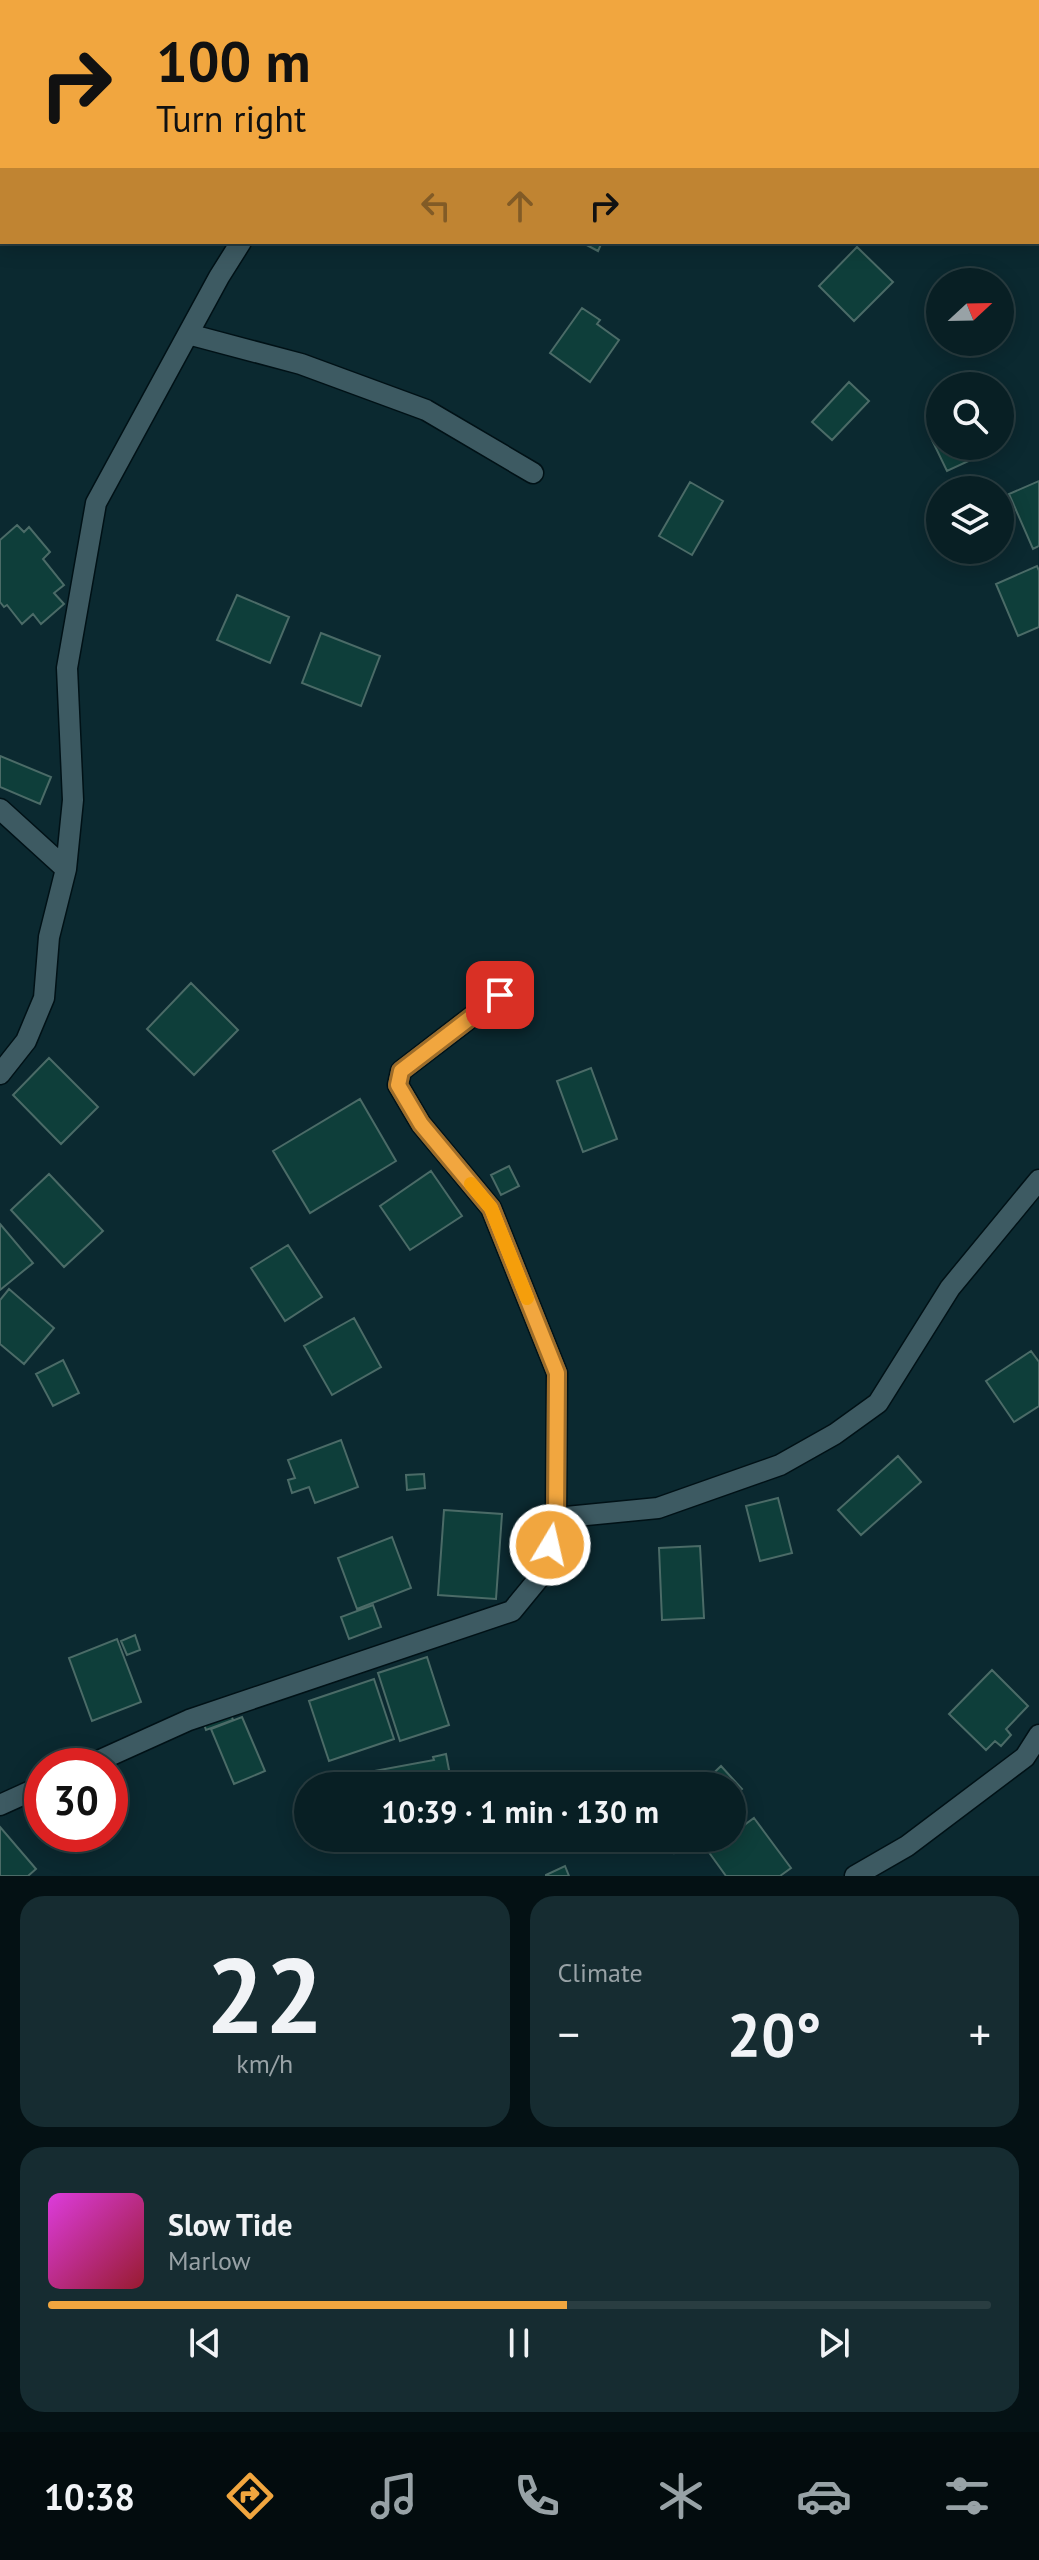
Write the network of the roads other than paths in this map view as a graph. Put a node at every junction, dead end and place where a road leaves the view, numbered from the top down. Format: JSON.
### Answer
{"nodes":[{"id":1,"x":240,"y":244,"type":"edge"},
{"id":2,"x":188,"y":334,"type":"junction"},
{"id":3,"x":533,"y":473,"type":"dead end"},
{"id":4,"x":0,"y":809,"type":"edge"},
{"id":5,"x":66,"y":869,"type":"junction"},
{"id":6,"x":500,"y":995,"type":"dead end"},
{"id":7,"x":0,"y":1074,"type":"edge"},
{"id":8,"x":1039,"y":1180,"type":"edge"},
{"id":9,"x":556,"y":1518,"type":"junction"},
{"id":10,"x":1039,"y":1735,"type":"edge"},
{"id":11,"x":127,"y":1748,"type":"edge"},
{"id":12,"x":24,"y":1794,"type":"edge"},
{"id":13,"x":0,"y":1805,"type":"edge"},
{"id":14,"x":855,"y":1876,"type":"edge"}],
"edges":[{"from":1,"to":2,"type":"street"},
{"from":2,"to":3,"type":"street"},
{"from":2,"to":5,"type":"street"},
{"from":4,"to":5,"type":"street"},
{"from":5,"to":7,"type":"street"},
{"from":6,"to":9,"type":"street"},
{"from":8,"to":9,"type":"street"},
{"from":9,"to":11,"type":"street"},
{"from":10,"to":14,"type":"street"},
{"from":12,"to":13,"type":"street"}]}
